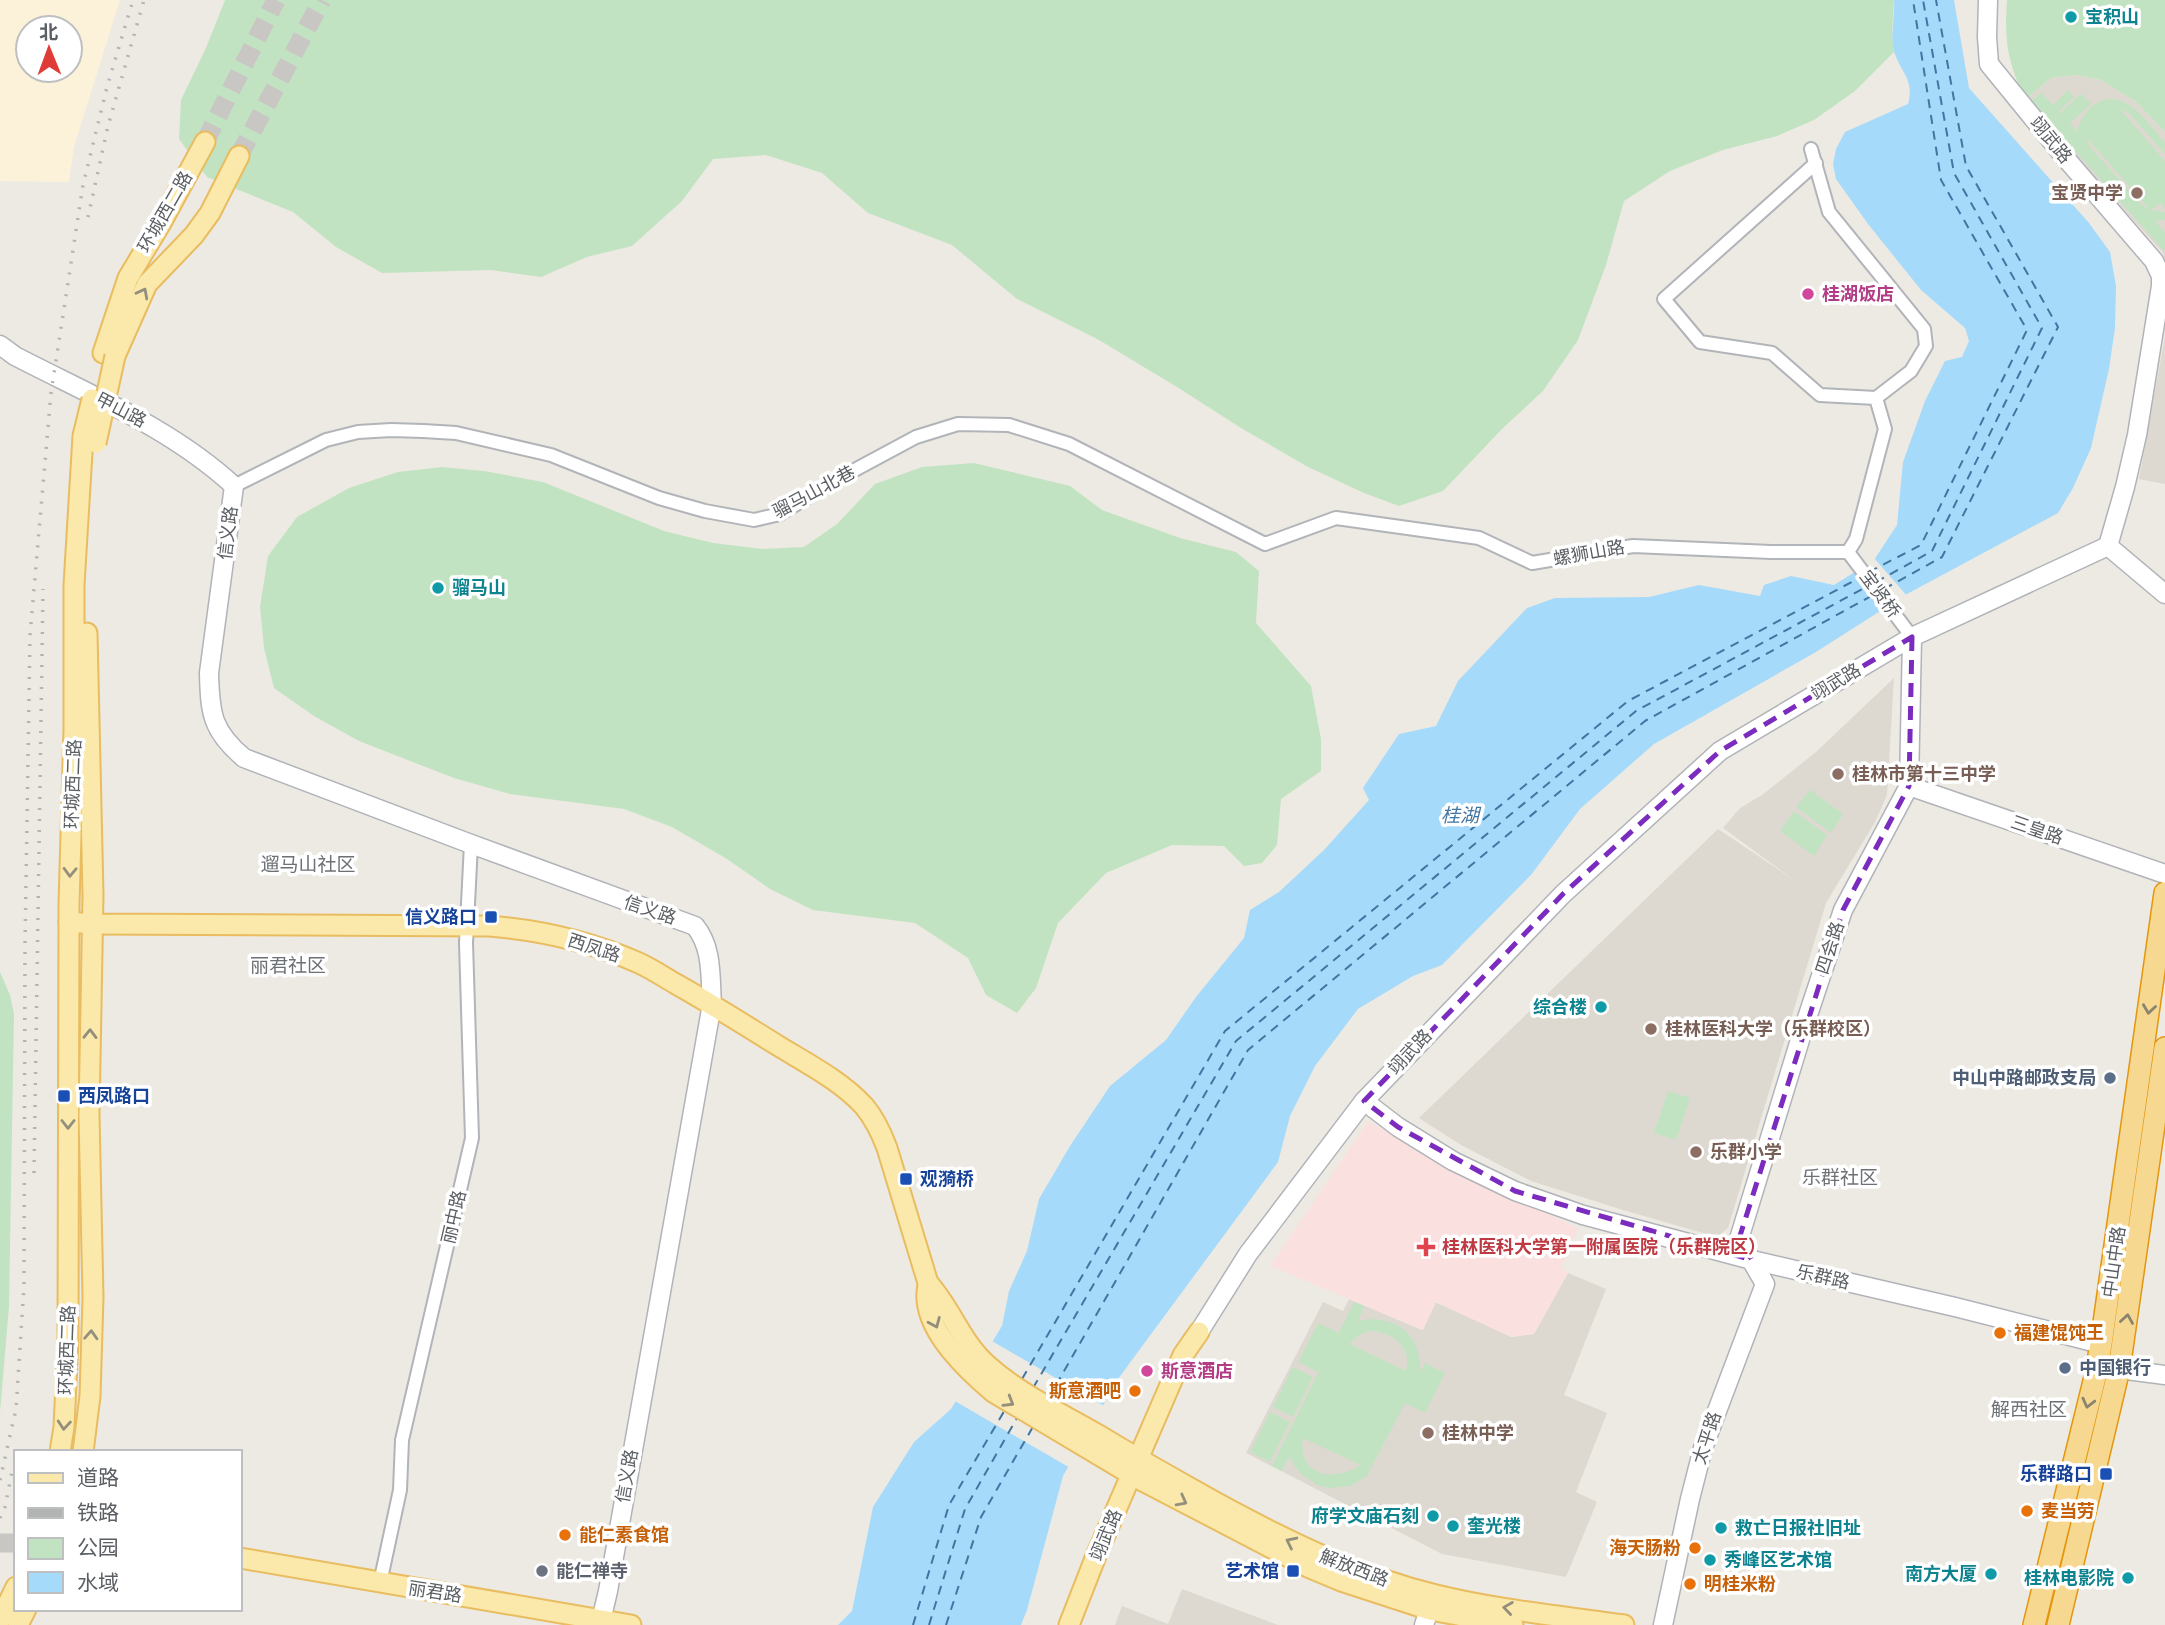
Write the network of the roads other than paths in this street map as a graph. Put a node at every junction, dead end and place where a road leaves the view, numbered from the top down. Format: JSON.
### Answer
{"nodes":[{"id":1,"x":1988,"y":0,"type":"edge"},
{"id":2,"x":205,"y":142,"type":"tunnel mouth"},
{"id":3,"x":1811,"y":149,"type":"dead end"},
{"id":4,"x":239,"y":156,"type":"tunnel mouth"},
{"id":5,"x":1816,"y":163,"type":"junction"},
{"id":6,"x":0,"y":345,"type":"edge"},
{"id":7,"x":109,"y":355,"type":"junction"},
{"id":8,"x":1876,"y":398,"type":"junction"},
{"id":9,"x":89,"y":440,"type":"junction"},
{"id":10,"x":234,"y":486,"type":"junction"},
{"id":11,"x":1336,"y":518,"type":"joint"},
{"id":12,"x":2108,"y":547,"type":"junction"},
{"id":13,"x":1848,"y":552,"type":"junction"},
{"id":14,"x":2165,"y":594,"type":"edge"},
{"id":15,"x":1912,"y":637,"type":"junction"},
{"id":16,"x":1909,"y":786,"type":"junction"},
{"id":17,"x":471,"y":844,"type":"junction"},
{"id":18,"x":2165,"y":874,"type":"edge"},
{"id":19,"x":2165,"y":893,"type":"edge"},
{"id":20,"x":69,"y":922,"type":"junction"},
{"id":21,"x":92,"y":924,"type":"junction"},
{"id":22,"x":467,"y":925,"type":"junction"},
{"id":23,"x":712,"y":1004,"type":"junction"},
{"id":24,"x":2165,"y":1048,"type":"edge"},
{"id":25,"x":1364,"y":1101,"type":"junction"},
{"id":26,"x":1752,"y":1260,"type":"junction"},
{"id":27,"x":1199,"y":1332,"type":"joint"},
{"id":28,"x":2101,"y":1345,"type":"junction"},
{"id":29,"x":2119,"y":1369,"type":"junction"},
{"id":30,"x":2165,"y":1375,"type":"edge"},
{"id":31,"x":1105,"y":1449,"type":"joint"},
{"id":32,"x":60,"y":1450,"type":"edge"},
{"id":33,"x":83,"y":1450,"type":"edge"},
{"id":34,"x":1138,"y":1470,"type":"junction"},
{"id":35,"x":242,"y":1558,"type":"edge"},
{"id":36,"x":242,"y":1570,"type":"edge"},
{"id":37,"x":380,"y":1583,"type":"junction"},
{"id":38,"x":14,"y":1591,"type":"edge"},
{"id":39,"x":1430,"y":1610,"type":"edge"},
{"id":40,"x":0,"y":1620,"type":"edge"},
{"id":41,"x":600,"y":1623,"type":"edge"},
{"id":42,"x":555,"y":1625,"type":"edge"},
{"id":43,"x":631,"y":1625,"type":"edge"},
{"id":44,"x":1069,"y":1625,"type":"edge"},
{"id":45,"x":1078,"y":1625,"type":"edge"},
{"id":46,"x":1513,"y":1625,"type":"edge"},
{"id":47,"x":1624,"y":1625,"type":"edge"},
{"id":48,"x":1663,"y":1625,"type":"edge"},
{"id":49,"x":2034,"y":1625,"type":"edge"},
{"id":50,"x":2058,"y":1625,"type":"edge"}],
"edges":[{"from":1,"to":12,"type":"street","name":"翊武路"},
{"from":2,"to":7,"type":"main road","name":"环城西二路"},
{"from":3,"to":5,"type":"street"},
{"from":7,"to":4,"type":"main road","name":"环城西二路","one_way":true},
{"from":5,"to":8,"type":"street"},
{"from":5,"to":8,"type":"street"},
{"from":6,"to":10,"type":"street","name":"甲山路"},
{"from":7,"to":9,"type":"main road","name":"环城西二路","bridge":true},
{"from":8,"to":13,"type":"street"},
{"from":9,"to":20,"type":"main road","name":"环城西二路","one_way":true},
{"from":9,"to":21,"type":"main road","name":"环城西二路"},
{"from":10,"to":11,"type":"street","name":"骝马山北巷"},
{"from":10,"to":17,"type":"street","name":"信义路"},
{"from":11,"to":13,"type":"street","name":"螺狮山路"},
{"from":12,"to":14,"type":"street"},
{"from":12,"to":15,"type":"street","name":"翊武路"},
{"from":13,"to":15,"type":"street","name":"宝贤桥"},
{"from":15,"to":16,"type":"street","name":"四会路"},
{"from":15,"to":25,"type":"street","name":"翊武路"},
{"from":16,"to":18,"type":"street","name":"三皇路"},
{"from":16,"to":26,"type":"street","name":"四会路"},
{"from":17,"to":22,"type":"street","name":"丽中路"},
{"from":17,"to":23,"type":"street","name":"信义路"},
{"from":19,"to":28,"type":"highway","name":"中山中路","one_way":true},
{"from":20,"to":21,"type":"main road","name":"西凤路"},
{"from":20,"to":32,"type":"main road","name":"环城西二路","one_way":true},
{"from":21,"to":22,"type":"main road","name":"西凤路"},
{"from":33,"to":21,"type":"main road","name":"环城西二路","one_way":true},
{"from":22,"to":23,"type":"main road","name":"西凤路"},
{"from":22,"to":37,"type":"street","name":"丽中路"},
{"from":23,"to":31,"type":"main road","name":"西凤路"},
{"from":23,"to":41,"type":"street","name":"信义路"},
{"from":29,"to":24,"type":"highway","name":"中山中路","one_way":true},
{"from":25,"to":26,"type":"street","name":"乐群路"},
{"from":25,"to":27,"type":"street","name":"翊武路"},
{"from":26,"to":28,"type":"street","name":"乐群路"},
{"from":26,"to":48,"type":"street","name":"太平路"},
{"from":27,"to":34,"type":"main road","name":"翊武路"},
{"from":28,"to":49,"type":"highway","name":"中山中路","one_way":true},
{"from":29,"to":30,"type":"street"},
{"from":29,"to":50,"type":"highway","name":"中山中路"},
{"from":31,"to":34,"type":"main road","name":"解放西路"},
{"from":34,"to":39,"type":"main road","name":"解放西路"},
{"from":34,"to":44,"type":"main road","name":"翊武路"},
{"from":34,"to":45,"type":"main road","name":"翊武路"},
{"from":35,"to":37,"type":"main road","name":"丽君路"},
{"from":36,"to":42,"type":"main road","name":"丽君路"},
{"from":37,"to":41,"type":"main road","name":"丽君路"},
{"from":38,"to":40,"type":"main road"},
{"from":39,"to":46,"type":"main road","name":"解放西路"},
{"from":47,"to":39,"type":"main road","name":"解放西路","one_way":true},
{"from":41,"to":43,"type":"main road","name":"丽君路"}]}
